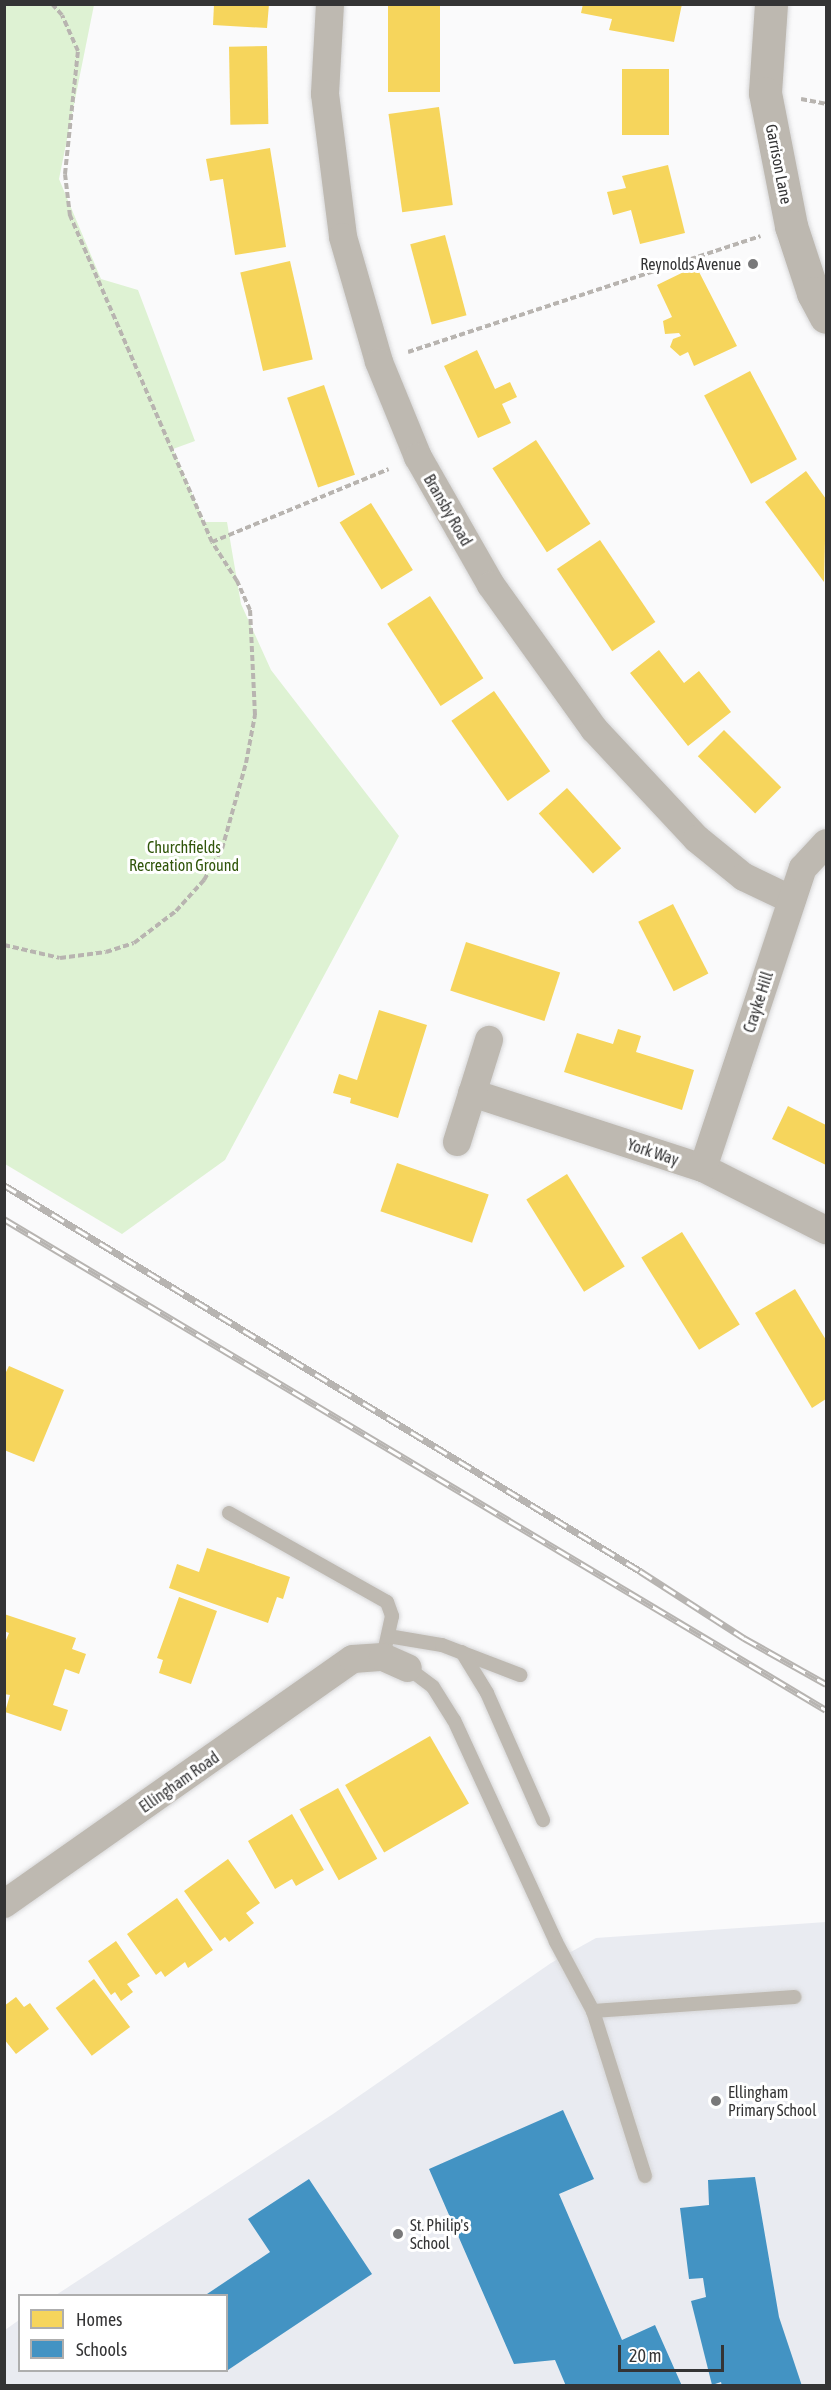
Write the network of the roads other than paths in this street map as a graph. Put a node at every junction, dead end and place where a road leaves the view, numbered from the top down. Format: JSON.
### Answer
{"nodes":[{"id":1,"x":330,"y":4,"type":"edge"},
{"id":2,"x":771,"y":4,"type":"edge"},
{"id":3,"x":826,"y":317,"type":"edge"},
{"id":4,"x":826,"y":843,"type":"edge"},
{"id":5,"x":792,"y":900,"type":"junction"},
{"id":6,"x":489,"y":1040,"type":"dead end"},
{"id":7,"x":472,"y":1093,"type":"junction"},
{"id":8,"x":458,"y":1142,"type":"dead end"},
{"id":9,"x":703,"y":1168,"type":"junction"},
{"id":10,"x":826,"y":1230,"type":"edge"},
{"id":11,"x":229,"y":1514,"type":"dead end"},
{"id":12,"x":462,"y":1652,"type":"junction"},
{"id":13,"x":393,"y":1654,"type":"junction"},
{"id":14,"x":520,"y":1675,"type":"dead end"},
{"id":15,"x":543,"y":1820,"type":"dead end"},
{"id":16,"x":4,"y":1904,"type":"edge"},
{"id":17,"x":795,"y":1997,"type":"dead end"},
{"id":18,"x":593,"y":2011,"type":"junction"},
{"id":19,"x":645,"y":2176,"type":"dead end"}],
"edges":[{"from":1,"to":5,"type":"street","name":"Bransby Road"},
{"from":2,"to":3,"type":"street","name":"Garrison Lane"},
{"from":4,"to":5,"type":"street","name":"Crayke Hill"},
{"from":5,"to":9,"type":"street","name":"Crayke Hill"},
{"from":6,"to":7,"type":"street"},
{"from":7,"to":8,"type":"street"},
{"from":7,"to":9,"type":"street","name":"York Way"},
{"from":9,"to":10,"type":"street","name":"York Way"},
{"from":11,"to":13,"type":"lane"},
{"from":12,"to":13,"type":"lane"},
{"from":12,"to":14,"type":"lane"},
{"from":12,"to":15,"type":"lane"},
{"from":13,"to":16,"type":"street","name":"Ellingham Road"},
{"from":13,"to":18,"type":"lane"},
{"from":17,"to":18,"type":"lane"},
{"from":18,"to":19,"type":"lane"}]}
